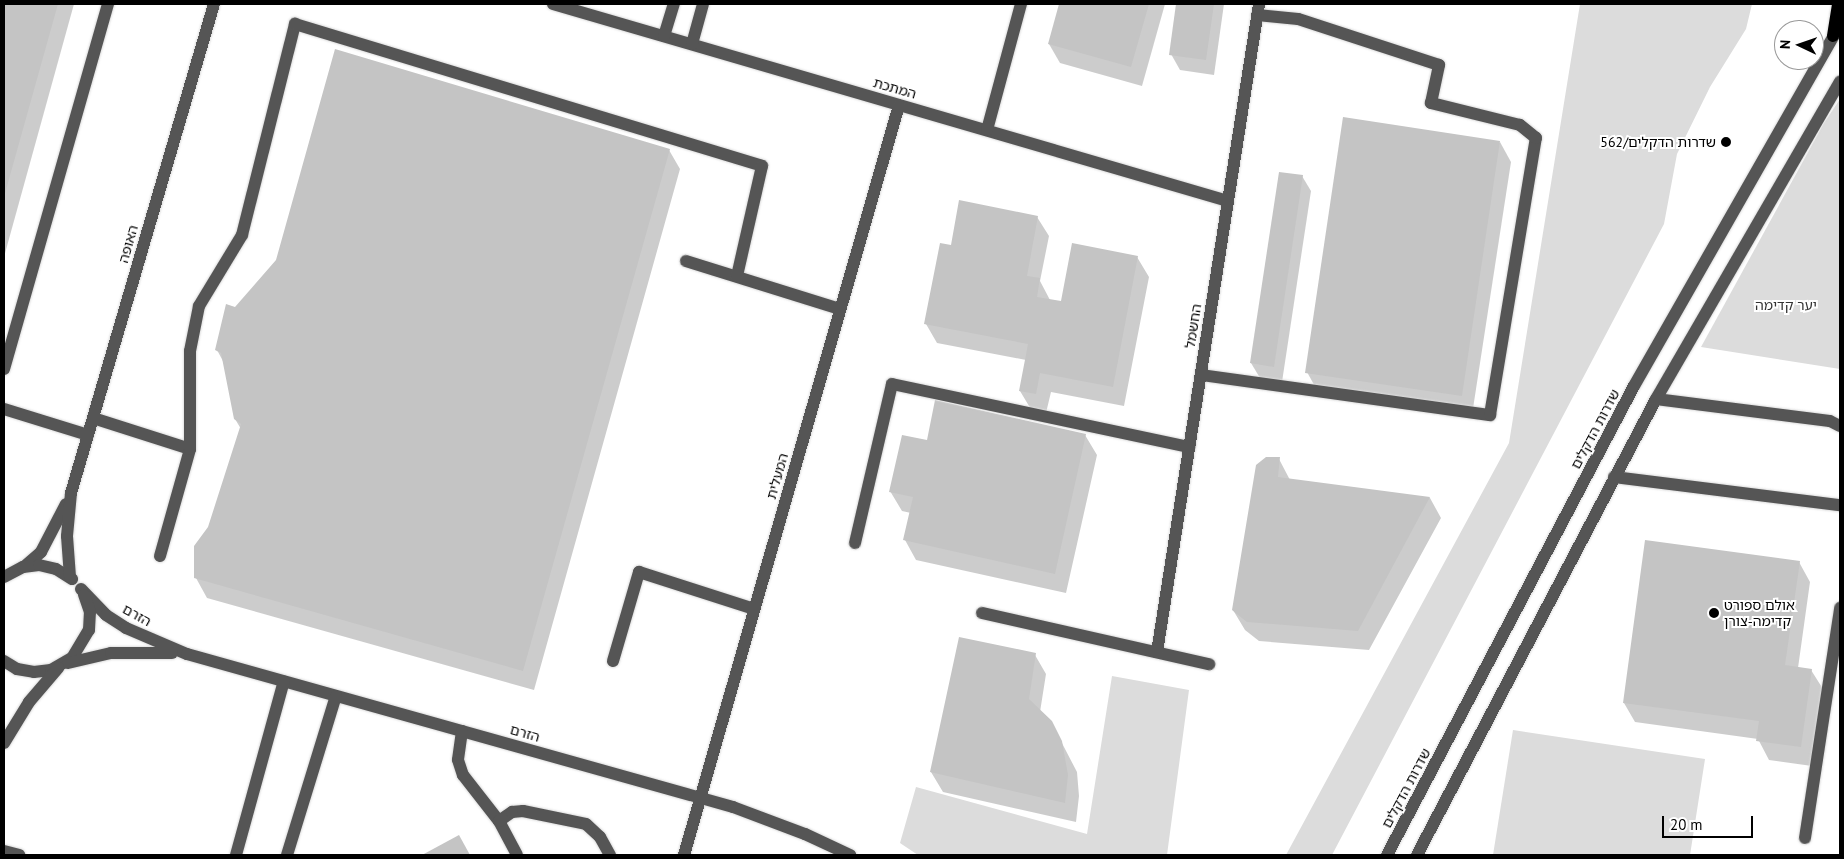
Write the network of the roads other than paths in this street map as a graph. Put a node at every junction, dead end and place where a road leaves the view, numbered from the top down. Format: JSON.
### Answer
{"nodes":[{"id":1,"x":108,"y":4,"type":"edge"},
{"id":2,"x":214,"y":4,"type":"edge"},
{"id":3,"x":554,"y":4,"type":"edge"},
{"id":4,"x":674,"y":4,"type":"edge"},
{"id":5,"x":703,"y":4,"type":"edge"},
{"id":6,"x":1021,"y":4,"type":"edge"},
{"id":7,"x":1838,"y":4,"type":"edge"},
{"id":8,"x":1258,"y":9,"type":"edge"},
{"id":9,"x":1840,"y":24,"type":"edge"},
{"id":10,"x":664,"y":36,"type":"junction"},
{"id":11,"x":1833,"y":36,"type":"junction"},
{"id":12,"x":692,"y":44,"type":"junction"},
{"id":13,"x":1840,"y":80,"type":"edge"},
{"id":14,"x":899,"y":105,"type":"junction"},
{"id":15,"x":986,"y":130,"type":"junction"},
{"id":16,"x":1228,"y":201,"type":"junction"},
{"id":17,"x":686,"y":261,"type":"dead end"},
{"id":18,"x":737,"y":276,"type":"junction"},
{"id":19,"x":840,"y":309,"type":"junction"},
{"id":20,"x":4,"y":368,"type":"edge"},
{"id":21,"x":1201,"y":375,"type":"junction"},
{"id":22,"x":1656,"y":399,"type":"junction"},
{"id":23,"x":4,"y":409,"type":"edge"},
{"id":24,"x":93,"y":418,"type":"junction"},
{"id":25,"x":1840,"y":426,"type":"edge"},
{"id":26,"x":88,"y":435,"type":"junction"},
{"id":27,"x":1189,"y":447,"type":"junction"},
{"id":28,"x":190,"y":449,"type":"junction"},
{"id":29,"x":1614,"y":477,"type":"junction"},
{"id":30,"x":71,"y":493,"type":"junction"},
{"id":31,"x":1840,"y":506,"type":"edge"},
{"id":32,"x":855,"y":543,"type":"dead end"},
{"id":33,"x":160,"y":556,"type":"dead end"},
{"id":34,"x":23,"y":567,"type":"junction"},
{"id":35,"x":5,"y":575,"type":"edge"},
{"id":36,"x":70,"y":577,"type":"junction"},
{"id":37,"x":81,"y":589,"type":"junction"},
{"id":38,"x":1840,"y":608,"type":"edge"},
{"id":39,"x":754,"y":609,"type":"junction"},
{"id":40,"x":982,"y":613,"type":"dead end"},
{"id":41,"x":1157,"y":652,"type":"junction"},
{"id":42,"x":187,"y":654,"type":"junction"},
{"id":43,"x":4,"y":660,"type":"edge"},
{"id":44,"x":613,"y":661,"type":"dead end"},
{"id":45,"x":1209,"y":664,"type":"dead end"},
{"id":46,"x":62,"y":665,"type":"junction"},
{"id":47,"x":284,"y":681,"type":"junction"},
{"id":48,"x":336,"y":696,"type":"junction"},
{"id":49,"x":462,"y":731,"type":"junction"},
{"id":50,"x":4,"y":743,"type":"edge"},
{"id":51,"x":700,"y":797,"type":"junction"},
{"id":52,"x":499,"y":821,"type":"junction"},
{"id":53,"x":1805,"y":838,"type":"dead end"},
{"id":54,"x":4,"y":851,"type":"edge"},
{"id":55,"x":19,"y":855,"type":"edge"},
{"id":56,"x":236,"y":855,"type":"edge"},
{"id":57,"x":287,"y":855,"type":"edge"},
{"id":58,"x":517,"y":855,"type":"edge"},
{"id":59,"x":610,"y":855,"type":"edge"},
{"id":60,"x":684,"y":855,"type":"edge"},
{"id":61,"x":850,"y":855,"type":"edge"},
{"id":62,"x":1388,"y":855,"type":"edge"},
{"id":63,"x":1417,"y":855,"type":"edge"}],
"edges":[{"from":1,"to":20,"type":"street"},
{"from":2,"to":24,"type":"street","name":"האופה"},
{"from":3,"to":10,"type":"street","name":"המתכת"},
{"from":4,"to":10,"type":"street"},
{"from":5,"to":12,"type":"street"},
{"from":6,"to":15,"type":"street"},
{"from":7,"to":11,"type":"main road"},
{"from":8,"to":16,"type":"street","name":"החשמל"},
{"from":8,"to":21,"type":"street"},
{"from":9,"to":11,"type":"street","name":"שדרות הדקלים"},
{"from":10,"to":12,"type":"street","name":"המתכת"},
{"from":11,"to":62,"type":"street","name":"שדרות הדקלים"},
{"from":12,"to":14,"type":"street","name":"המתכת"},
{"from":13,"to":22,"type":"street"},
{"from":14,"to":15,"type":"street","name":"המתכת"},
{"from":14,"to":19,"type":"street","name":"המעלית"},
{"from":15,"to":16,"type":"street","name":"המתכת"},
{"from":16,"to":21,"type":"street","name":"החשמל"},
{"from":17,"to":18,"type":"street"},
{"from":18,"to":19,"type":"street"},
{"from":18,"to":28,"type":"street"},
{"from":19,"to":39,"type":"street","name":"המעלית"},
{"from":21,"to":27,"type":"street","name":"החשמל"},
{"from":22,"to":25,"type":"street"},
{"from":22,"to":29,"type":"street"},
{"from":23,"to":26,"type":"street"},
{"from":24,"to":26,"type":"street","name":"האופה"},
{"from":24,"to":28,"type":"street"},
{"from":26,"to":30,"type":"street","name":"האופה"},
{"from":27,"to":32,"type":"street"},
{"from":27,"to":41,"type":"street","name":"החשמל"},
{"from":28,"to":33,"type":"street"},
{"from":29,"to":31,"type":"street"},
{"from":29,"to":63,"type":"street"},
{"from":30,"to":34,"type":"street","name":"האופה"},
{"from":30,"to":36,"type":"street","name":"האופה"},
{"from":34,"to":35,"type":"street"},
{"from":34,"to":36,"type":"street"},
{"from":36,"to":37,"type":"street","name":"הזרם"},
{"from":37,"to":42,"type":"street","name":"הזרם"},
{"from":37,"to":46,"type":"street"},
{"from":38,"to":53,"type":"street"},
{"from":39,"to":44,"type":"street"},
{"from":39,"to":51,"type":"street","name":"המעלית"},
{"from":40,"to":41,"type":"street"},
{"from":41,"to":45,"type":"street"},
{"from":42,"to":46,"type":"street","name":"הזרם"},
{"from":42,"to":47,"type":"street","name":"הזרם"},
{"from":43,"to":46,"type":"street","name":"הזרם"},
{"from":46,"to":50,"type":"street"},
{"from":47,"to":48,"type":"street","name":"הזרם"},
{"from":47,"to":56,"type":"street"},
{"from":48,"to":49,"type":"street","name":"הזרם"},
{"from":48,"to":57,"type":"street"},
{"from":49,"to":51,"type":"street","name":"הזרם"},
{"from":49,"to":52,"type":"street"},
{"from":51,"to":60,"type":"street","name":"המעלית"},
{"from":51,"to":61,"type":"street","name":"הזרם"},
{"from":52,"to":58,"type":"street"},
{"from":52,"to":59,"type":"street"},
{"from":54,"to":55,"type":"street"}]}
